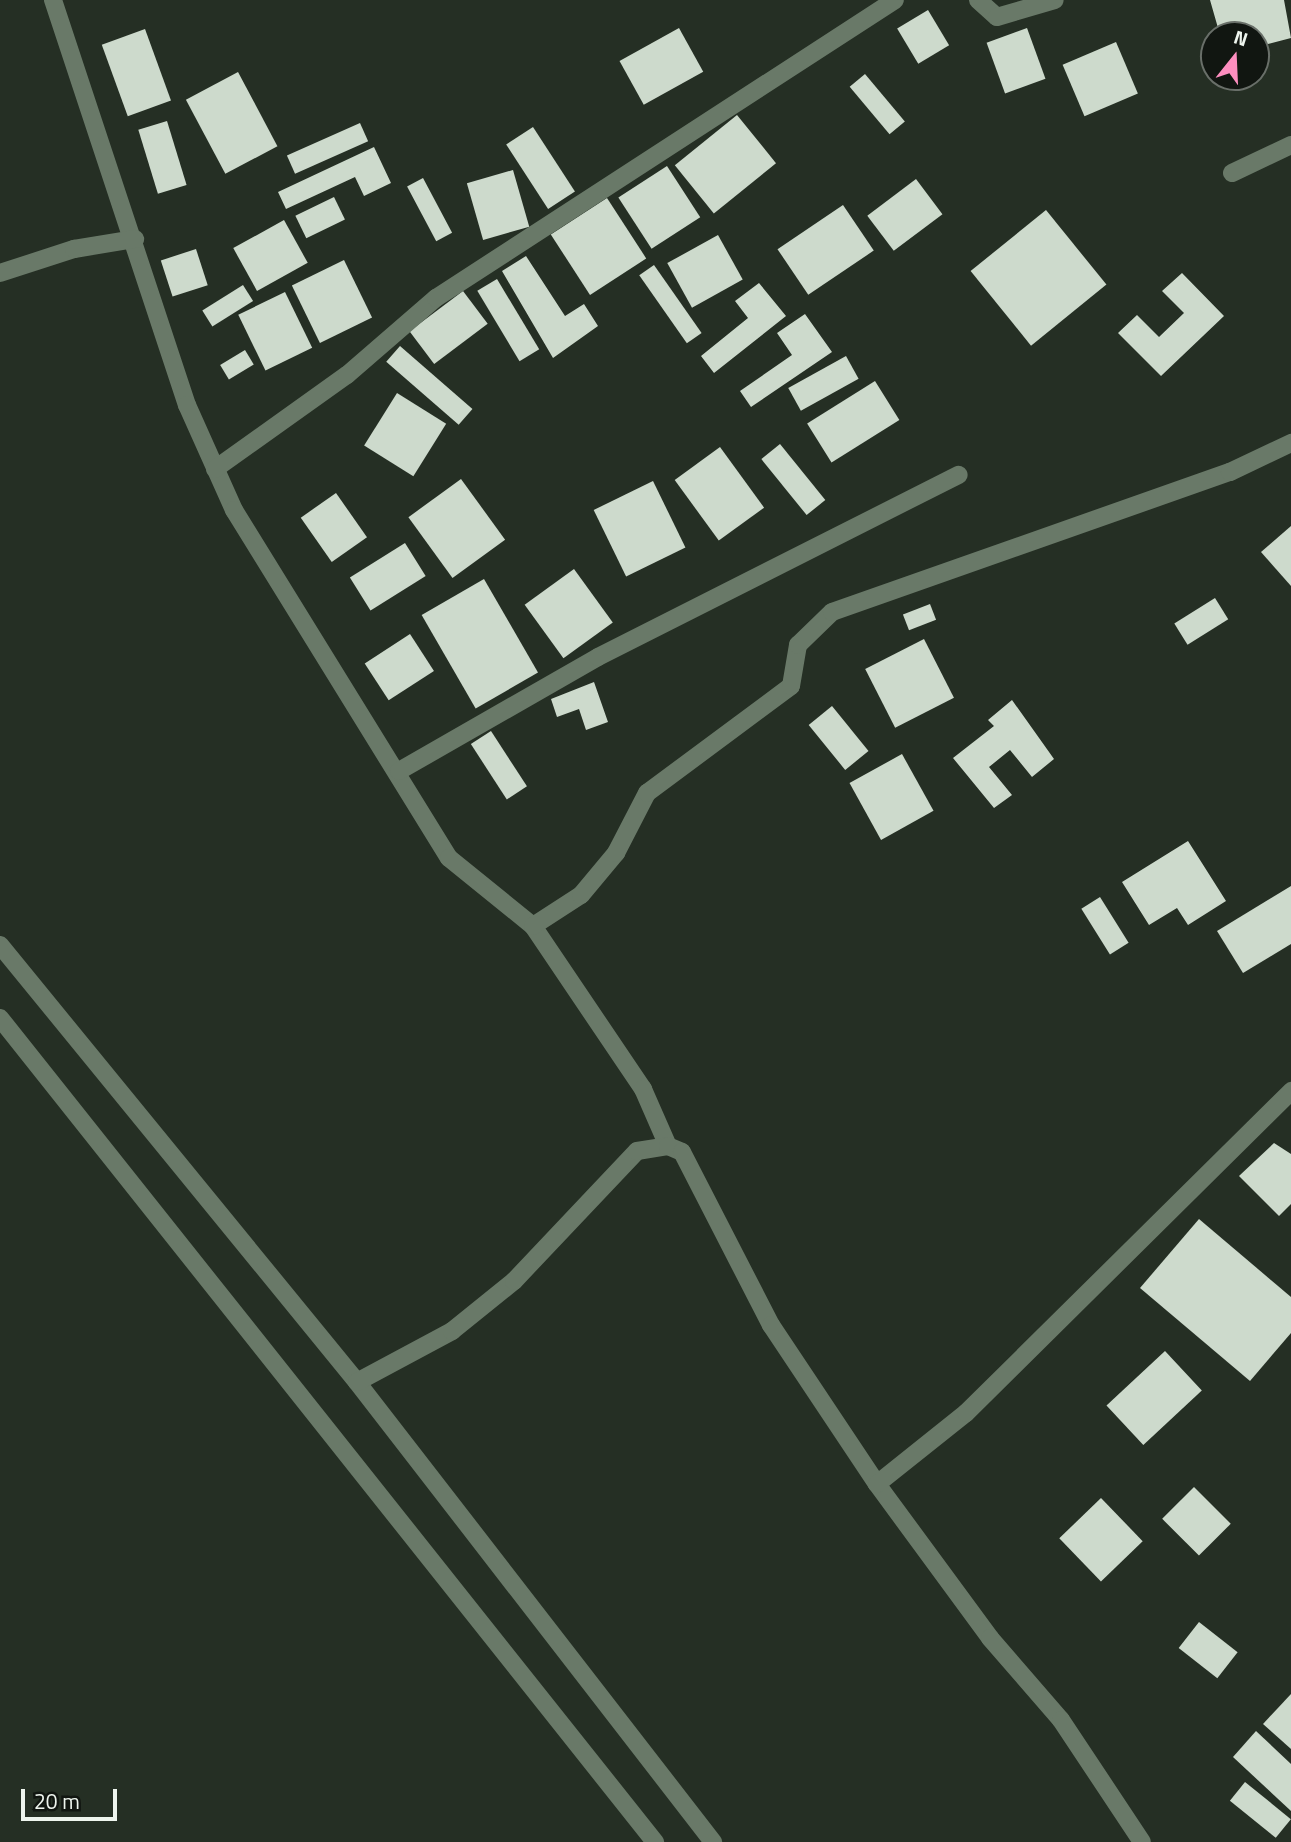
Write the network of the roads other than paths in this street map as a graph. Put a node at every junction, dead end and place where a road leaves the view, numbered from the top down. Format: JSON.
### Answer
{"nodes":[{"id":1,"x":53,"y":0,"type":"edge"},
{"id":2,"x":895,"y":0,"type":"edge"},
{"id":3,"x":978,"y":0,"type":"edge"},
{"id":4,"x":1055,"y":0,"type":"edge"},
{"id":5,"x":1291,"y":145,"type":"edge"},
{"id":6,"x":1232,"y":173,"type":"dead end"},
{"id":7,"x":135,"y":239,"type":"junction"},
{"id":8,"x":0,"y":273,"type":"edge"},
{"id":9,"x":1291,"y":443,"type":"edge"},
{"id":10,"x":215,"y":469,"type":"junction"},
{"id":11,"x":959,"y":475,"type":"dead end"},
{"id":12,"x":398,"y":771,"type":"junction"},
{"id":13,"x":533,"y":926,"type":"junction"},
{"id":14,"x":0,"y":945,"type":"edge"},
{"id":15,"x":0,"y":1018,"type":"edge"},
{"id":16,"x":1291,"y":1091,"type":"edge"},
{"id":17,"x":668,"y":1146,"type":"junction"},
{"id":18,"x":357,"y":1382,"type":"junction"},
{"id":19,"x":877,"y":1484,"type":"junction"},
{"id":20,"x":655,"y":1842,"type":"edge"},
{"id":21,"x":713,"y":1842,"type":"edge"},
{"id":22,"x":1142,"y":1842,"type":"edge"}],
"edges":[{"from":1,"to":7,"type":"street"},
{"from":2,"to":10,"type":"street"},
{"from":3,"to":4,"type":"street"},
{"from":5,"to":6,"type":"street"},
{"from":7,"to":8,"type":"street"},
{"from":7,"to":10,"type":"street"},
{"from":9,"to":13,"type":"street"},
{"from":10,"to":12,"type":"street"},
{"from":11,"to":12,"type":"street"},
{"from":12,"to":13,"type":"street"},
{"from":13,"to":17,"type":"street"},
{"from":14,"to":18,"type":"street"},
{"from":15,"to":20,"type":"street"},
{"from":16,"to":19,"type":"street"},
{"from":17,"to":18,"type":"street"},
{"from":17,"to":19,"type":"street"},
{"from":18,"to":21,"type":"street"},
{"from":19,"to":22,"type":"street"}]}
